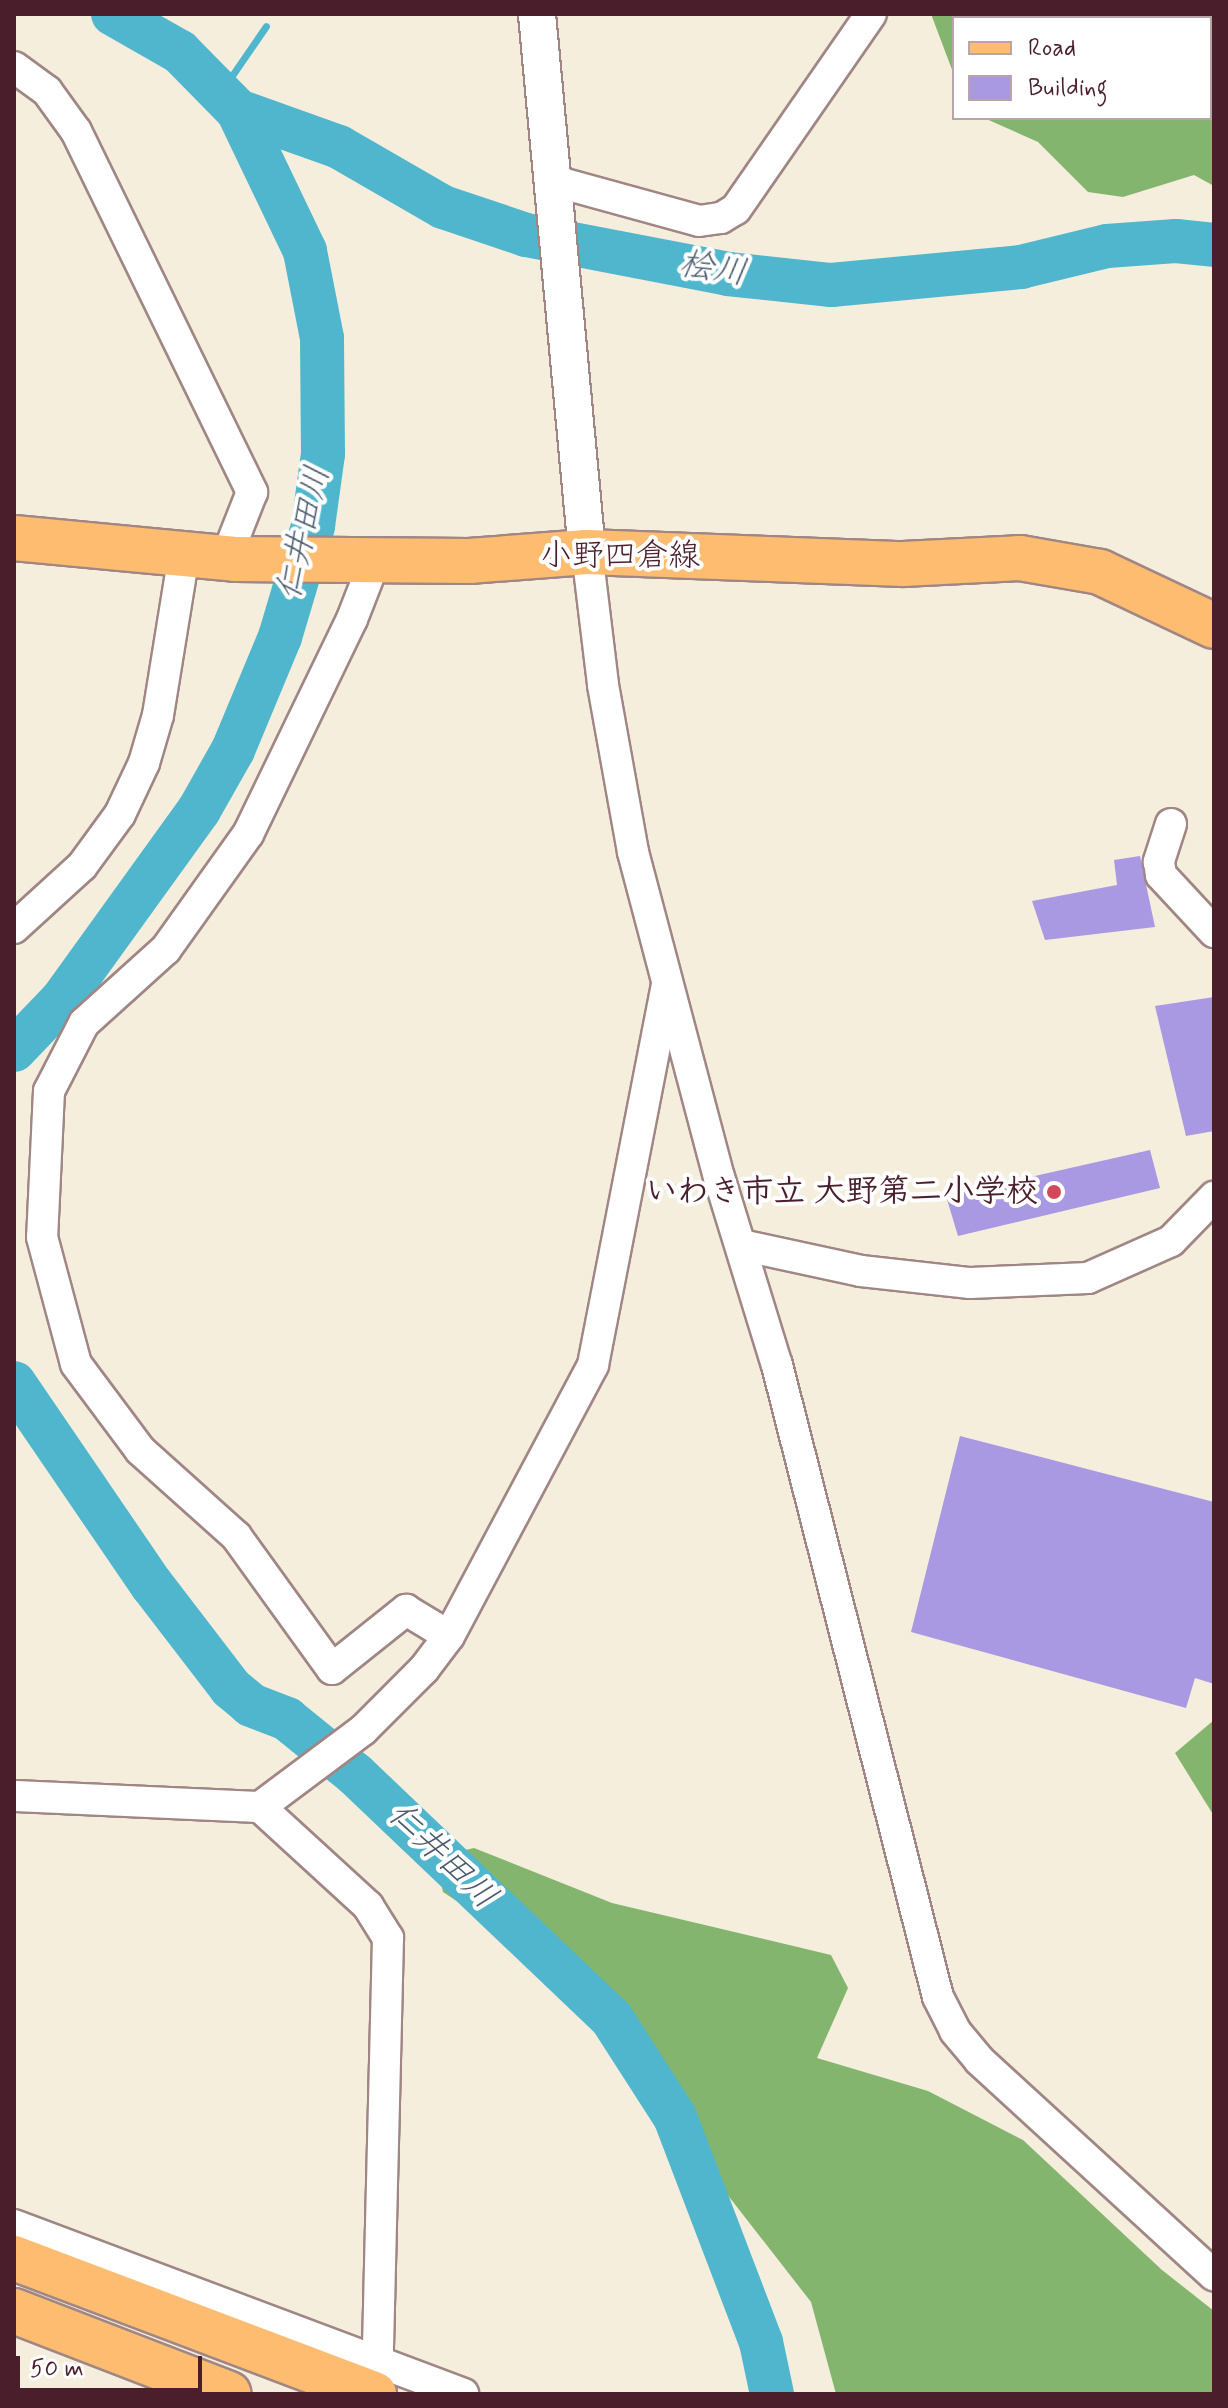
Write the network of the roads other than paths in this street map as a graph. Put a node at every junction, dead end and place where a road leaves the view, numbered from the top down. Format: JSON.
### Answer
{"nodes":[{"id":1,"x":537,"y":14,"type":"edge"},
{"id":2,"x":871,"y":14,"type":"edge"},
{"id":3,"x":14,"y":67,"type":"edge"},
{"id":4,"x":554,"y":181,"type":"junction"},
{"id":5,"x":14,"y":538,"type":"edge"},
{"id":6,"x":587,"y":552,"type":"junction"},
{"id":7,"x":215,"y":557,"type":"junction"},
{"id":8,"x":375,"y":560,"type":"junction"},
{"id":9,"x":1214,"y":626,"type":"edge"},
{"id":10,"x":1171,"y":824,"type":"dead end"},
{"id":11,"x":14,"y":928,"type":"edge"},
{"id":12,"x":1214,"y":932,"type":"edge"},
{"id":13,"x":667,"y":981,"type":"junction"},
{"id":14,"x":1214,"y":1197,"type":"edge"},
{"id":15,"x":741,"y":1245,"type":"junction"},
{"id":16,"x":449,"y":1636,"type":"junction"},
{"id":17,"x":14,"y":1796,"type":"edge"},
{"id":18,"x":266,"y":1804,"type":"junction"},
{"id":19,"x":14,"y":2225,"type":"edge"},
{"id":20,"x":14,"y":2258,"type":"edge"},
{"id":21,"x":1214,"y":2275,"type":"edge"},
{"id":22,"x":14,"y":2311,"type":"edge"},
{"id":23,"x":377,"y":2384,"type":"edge"},
{"id":24,"x":229,"y":2394,"type":"edge"},
{"id":25,"x":463,"y":2394,"type":"edge"}],
"edges":[{"from":1,"to":4,"type":"street"},
{"from":2,"to":4,"type":"street"},
{"from":3,"to":7,"type":"street"},
{"from":4,"to":6,"type":"street"},
{"from":5,"to":7,"type":"main road","name":"小野四倉線"},
{"from":6,"to":8,"type":"main road","name":"小野四倉線"},
{"from":6,"to":9,"type":"main road","name":"小野四倉線"},
{"from":6,"to":13,"type":"street"},
{"from":7,"to":8,"type":"main road","name":"小野四倉線"},
{"from":7,"to":11,"type":"street"},
{"from":8,"to":16,"type":"street"},
{"from":10,"to":12,"type":"street"},
{"from":13,"to":15,"type":"street"},
{"from":13,"to":16,"type":"street"},
{"from":14,"to":15,"type":"street"},
{"from":15,"to":21,"type":"street"},
{"from":16,"to":18,"type":"street"},
{"from":17,"to":18,"type":"street"},
{"from":18,"to":23,"type":"street"},
{"from":19,"to":23,"type":"street"},
{"from":20,"to":23,"type":"main road"},
{"from":22,"to":24,"type":"main road"},
{"from":23,"to":25,"type":"street"}]}
